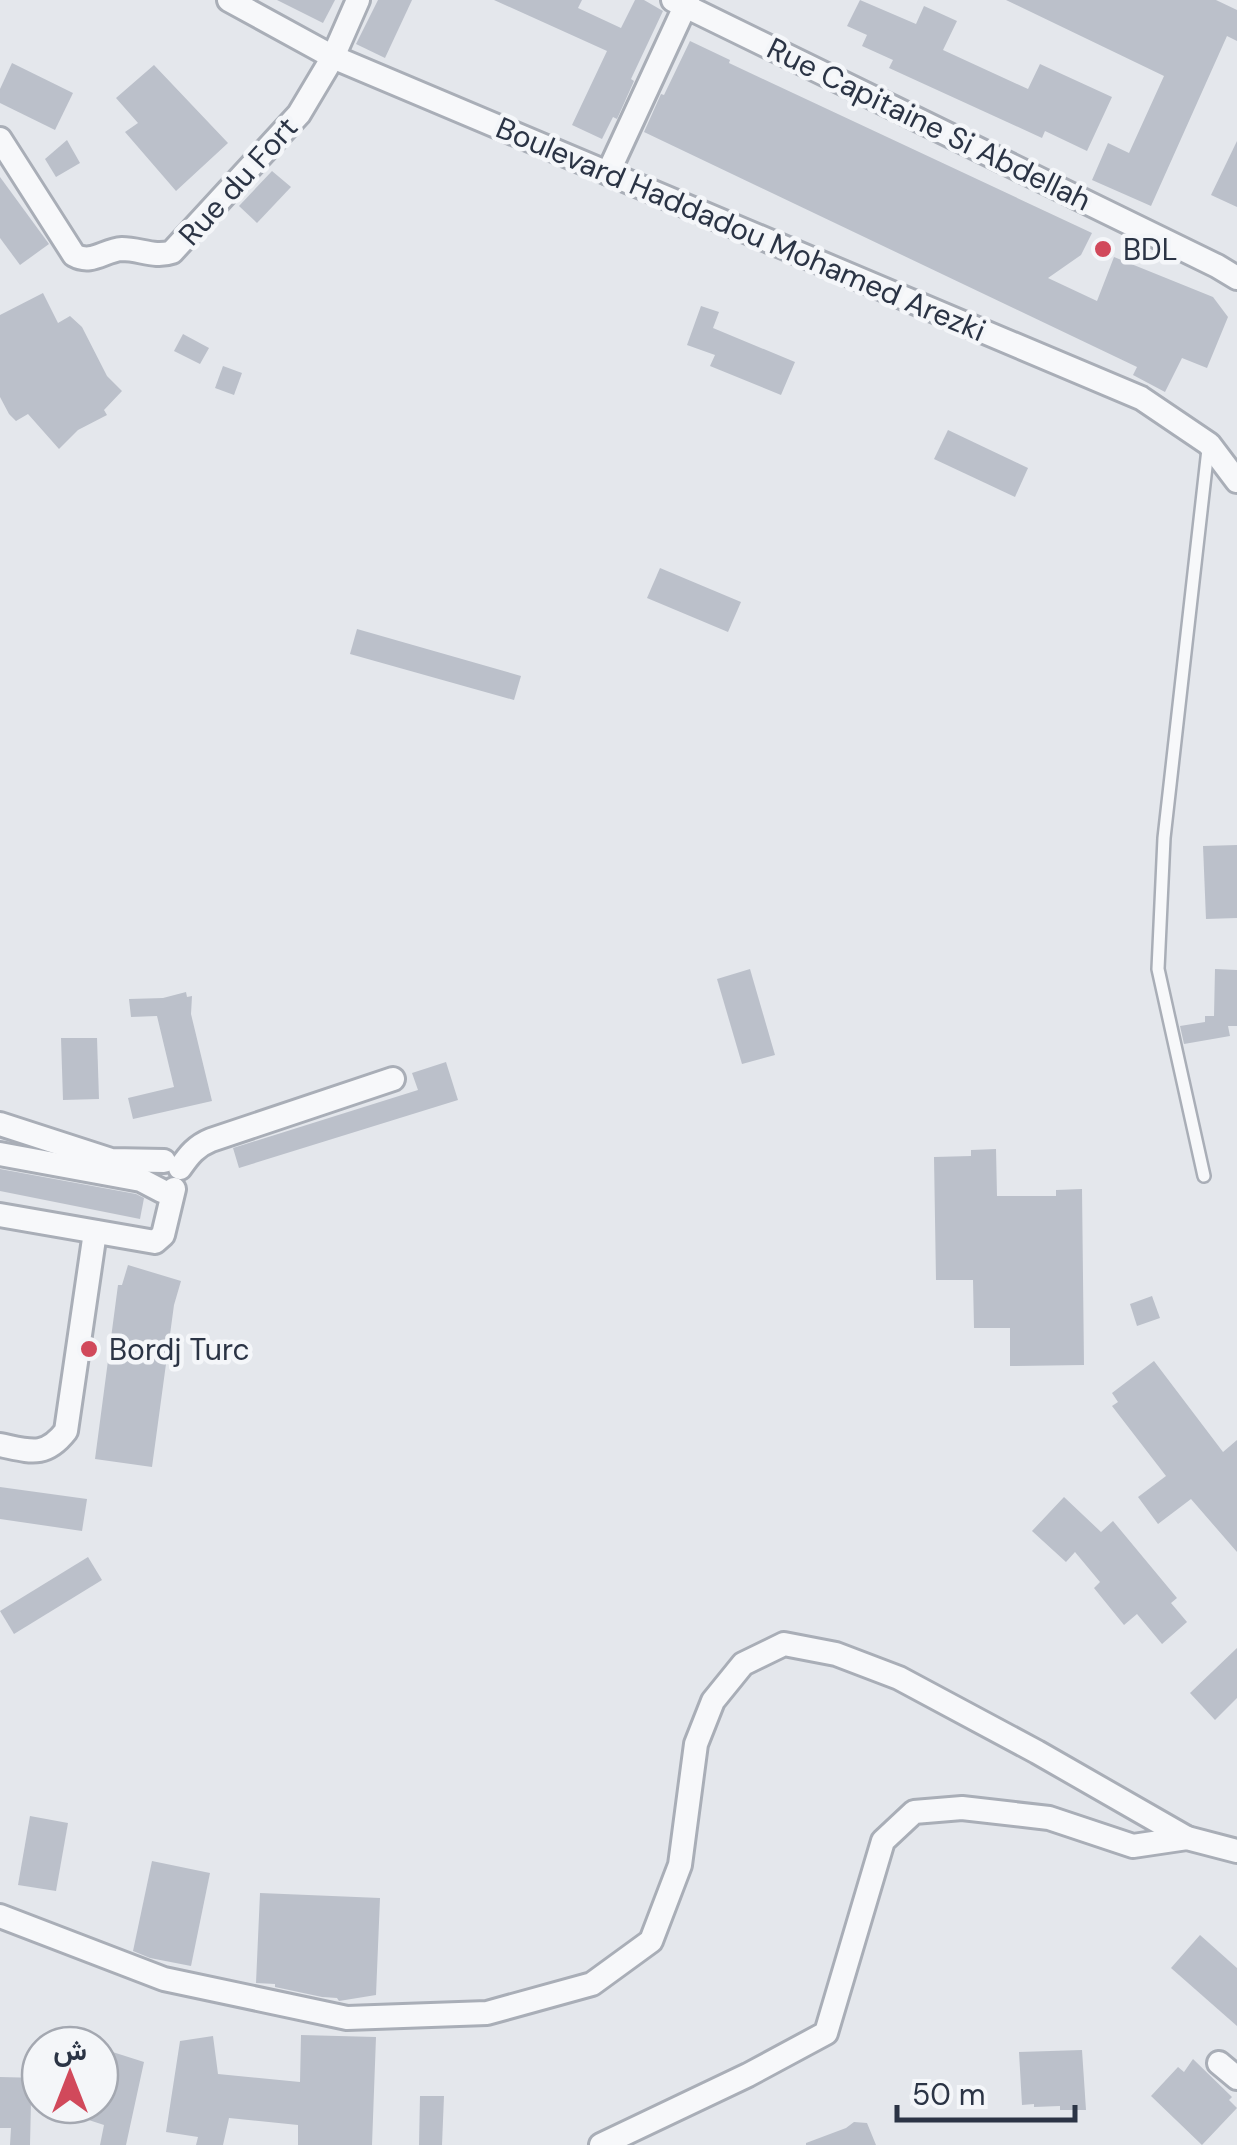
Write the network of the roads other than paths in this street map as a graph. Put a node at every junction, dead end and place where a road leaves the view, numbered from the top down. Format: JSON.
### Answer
{"nodes":[{"id":1,"x":229,"y":0,"type":"edge"},
{"id":2,"x":358,"y":0,"type":"edge"},
{"id":3,"x":682,"y":2,"type":"edge"},
{"id":4,"x":333,"y":56,"type":"junction"},
{"id":5,"x":0,"y":139,"type":"edge"},
{"id":6,"x":608,"y":173,"type":"junction"},
{"id":7,"x":1237,"y":278,"type":"edge"},
{"id":8,"x":1209,"y":444,"type":"junction"},
{"id":9,"x":1237,"y":480,"type":"edge"},
{"id":10,"x":393,"y":1079,"type":"dead end"},
{"id":11,"x":0,"y":1124,"type":"edge"},
{"id":12,"x":0,"y":1154,"type":"edge"},
{"id":13,"x":1204,"y":1176,"type":"dead end"},
{"id":14,"x":170,"y":1177,"type":"junction"},
{"id":15,"x":0,"y":1216,"type":"edge"},
{"id":16,"x":95,"y":1232,"type":"junction"},
{"id":17,"x":0,"y":1445,"type":"edge"},
{"id":18,"x":1188,"y":1838,"type":"junction"},
{"id":19,"x":1237,"y":1851,"type":"edge"},
{"id":20,"x":0,"y":1916,"type":"edge"},
{"id":21,"x":602,"y":2145,"type":"edge"}],
"edges":[{"from":1,"to":4,"type":"street","name":"Boulevard Haddadou Mohamed Arezki"},
{"from":2,"to":4,"type":"street"},
{"from":3,"to":6,"type":"street"},
{"from":3,"to":7,"type":"street","name":"Rue Capitaine Si Abdellah"},
{"from":4,"to":5,"type":"street","name":"Rue du Fort"},
{"from":4,"to":6,"type":"street","name":"Boulevard Haddadou Mohamed Arezki"},
{"from":6,"to":8,"type":"street","name":"Boulevard Haddadou Mohamed Arezki"},
{"from":8,"to":9,"type":"street","name":"Boulevard Haddadou Mohamed Arezki"},
{"from":8,"to":13,"type":"lane"},
{"from":10,"to":14,"type":"street"},
{"from":11,"to":14,"type":"street"},
{"from":12,"to":14,"type":"street"},
{"from":14,"to":16,"type":"street"},
{"from":15,"to":16,"type":"street"},
{"from":16,"to":17,"type":"street"},
{"from":18,"to":19,"type":"street"},
{"from":18,"to":20,"type":"street"},
{"from":18,"to":21,"type":"street"}]}
